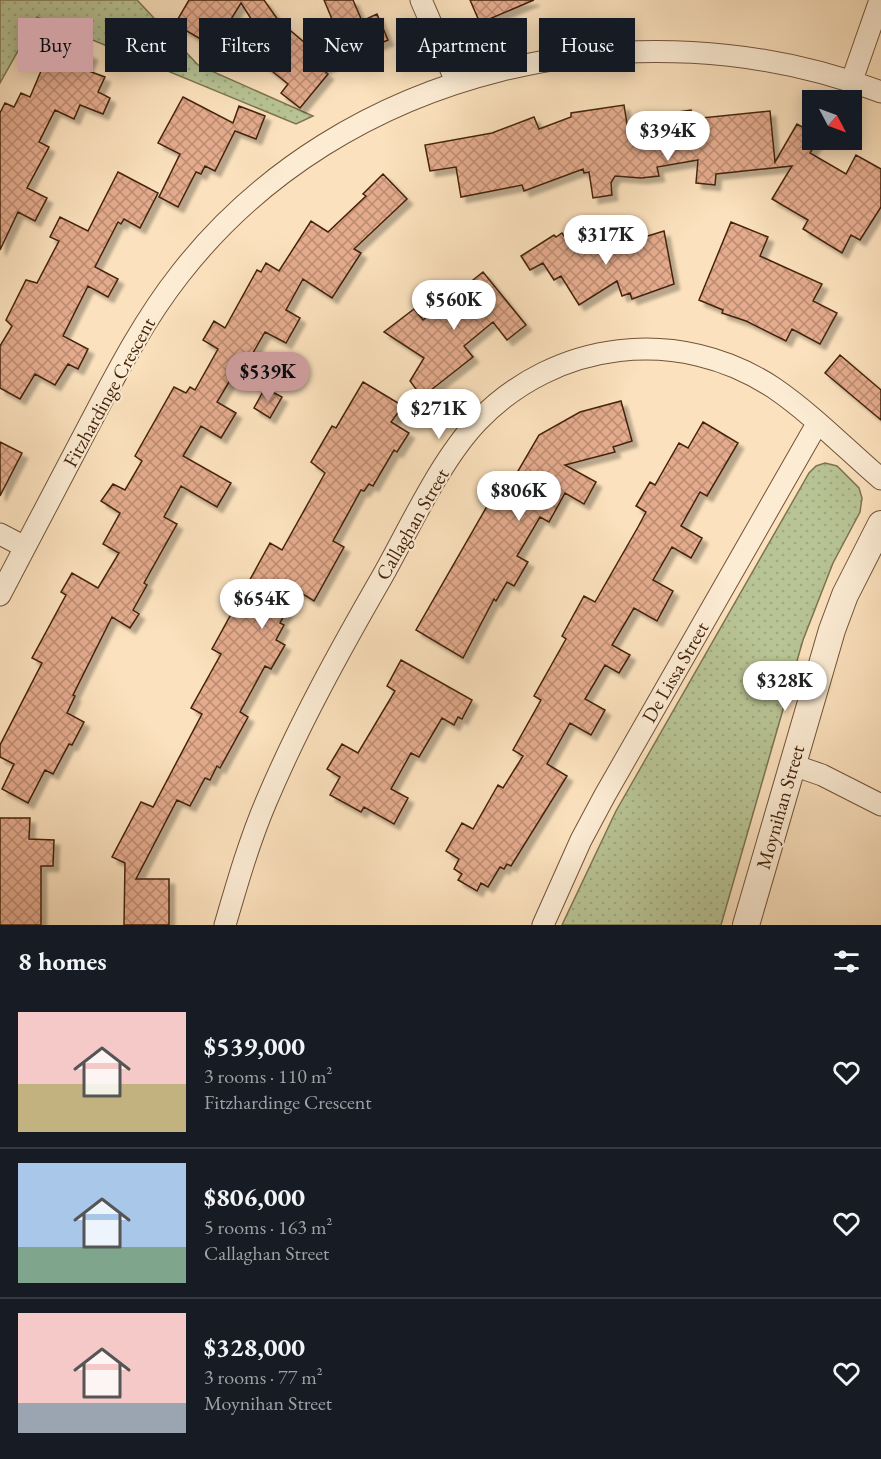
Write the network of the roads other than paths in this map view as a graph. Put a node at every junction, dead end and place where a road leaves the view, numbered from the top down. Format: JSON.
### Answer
{"nodes":[{"id":1,"x":421,"y":0,"type":"edge"},
{"id":2,"x":880,"y":0,"type":"edge"},
{"id":3,"x":455,"y":79,"type":"junction"},
{"id":4,"x":852,"y":80,"type":"junction"},
{"id":5,"x":881,"y":92,"type":"edge"},
{"id":6,"x":817,"y":424,"type":"junction"},
{"id":7,"x":881,"y":479,"type":"edge"},
{"id":8,"x":881,"y":524,"type":"edge"},
{"id":9,"x":0,"y":534,"type":"edge"},
{"id":10,"x":25,"y":547,"type":"junction"},
{"id":11,"x":0,"y":595,"type":"edge"},
{"id":12,"x":793,"y":765,"type":"junction"},
{"id":13,"x":881,"y":805,"type":"edge"},
{"id":14,"x":225,"y":925,"type":"edge"},
{"id":15,"x":543,"y":925,"type":"edge"},
{"id":16,"x":746,"y":925,"type":"edge"}],
"edges":[{"from":1,"to":3,"type":"street"},
{"from":2,"to":4,"type":"street"},
{"from":3,"to":4,"type":"street","name":"Fitzhardinge Crescent"},
{"from":3,"to":10,"type":"street","name":"Fitzhardinge Crescent"},
{"from":4,"to":5,"type":"street","name":"Fitzhardinge Crescent"},
{"from":6,"to":7,"type":"street","name":"Callaghan Street"},
{"from":6,"to":14,"type":"street","name":"Callaghan Street"},
{"from":6,"to":15,"type":"street","name":"De Lissa Street"},
{"from":8,"to":12,"type":"street","name":"Moynihan Street"},
{"from":9,"to":10,"type":"street"},
{"from":10,"to":11,"type":"street","name":"Fitzhardinge Crescent"},
{"from":12,"to":13,"type":"street"},
{"from":12,"to":16,"type":"street","name":"Moynihan Street"}]}
